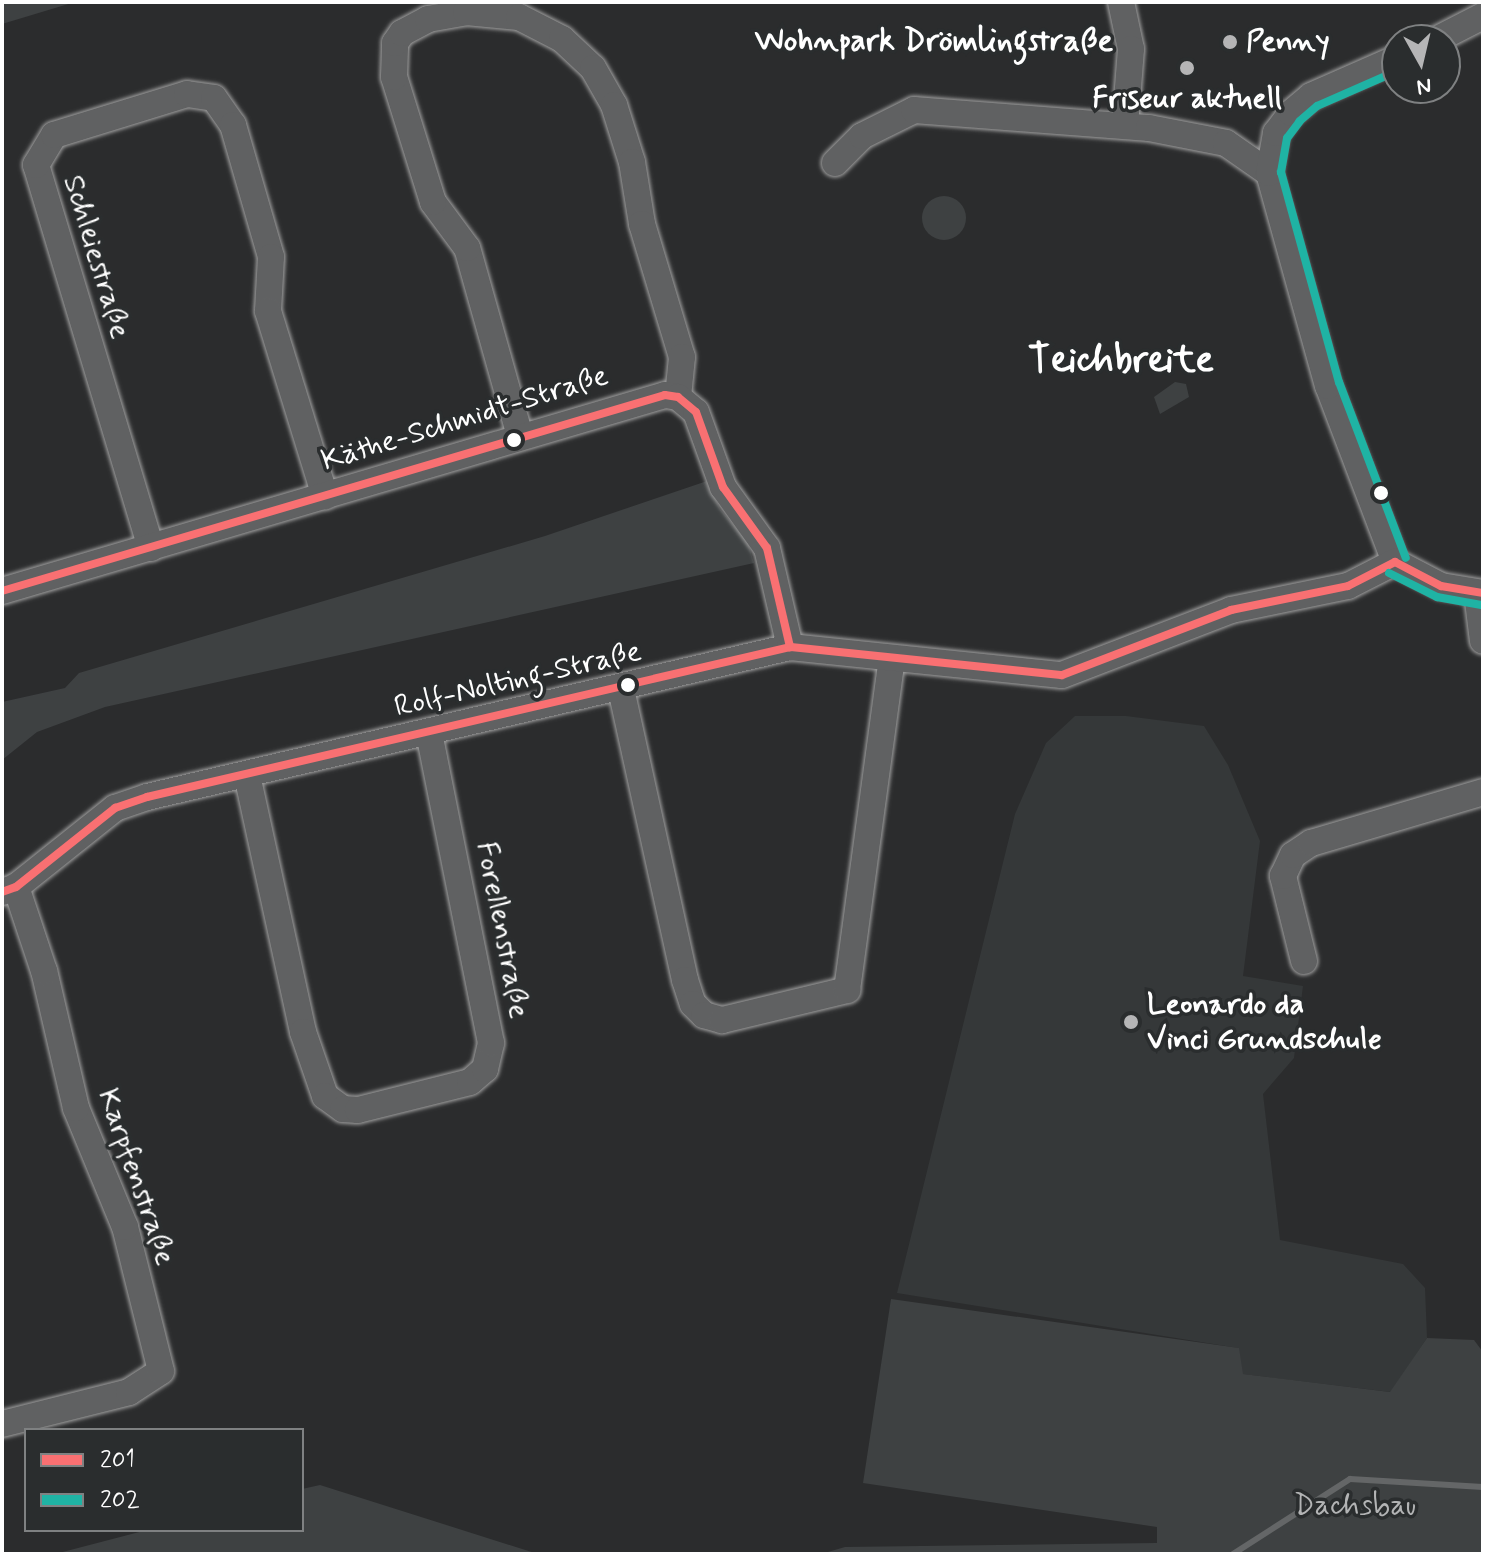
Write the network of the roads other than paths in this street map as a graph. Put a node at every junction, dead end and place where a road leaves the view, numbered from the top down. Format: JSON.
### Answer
{"nodes":[{"id":1,"x":1121,"y":2,"type":"edge"},
{"id":2,"x":1483,"y":16,"type":"edge"},
{"id":3,"x":1461,"y":27,"type":"edge"},
{"id":4,"x":1381,"y":65,"type":"edge"},
{"id":5,"x":1125,"y":125,"type":"junction"},
{"id":6,"x":835,"y":163,"type":"dead end"},
{"id":7,"x":1269,"y":173,"type":"junction"},
{"id":8,"x":678,"y":397,"type":"junction"},
{"id":9,"x":520,"y":436,"type":"junction"},
{"id":10,"x":325,"y":496,"type":"junction"},
{"id":11,"x":151,"y":548,"type":"junction"},
{"id":12,"x":1395,"y":562,"type":"junction"},
{"id":13,"x":2,"y":591,"type":"edge"},
{"id":14,"x":1480,"y":593,"type":"edge"},
{"id":15,"x":1483,"y":641,"type":"edge"},
{"id":16,"x":790,"y":647,"type":"junction"},
{"id":17,"x":892,"y":658,"type":"junction"},
{"id":18,"x":621,"y":689,"type":"junction"},
{"id":19,"x":429,"y":733,"type":"junction"},
{"id":20,"x":247,"y":775,"type":"junction"},
{"id":21,"x":1483,"y":792,"type":"edge"},
{"id":22,"x":9,"y":890,"type":"edge"},
{"id":23,"x":1304,"y":961,"type":"dead end"},
{"id":24,"x":2,"y":1424,"type":"edge"}],
"edges":[{"from":1,"to":5,"type":"street"},
{"from":2,"to":3,"type":"street"},
{"from":4,"to":7,"type":"street"},
{"from":5,"to":6,"type":"street"},
{"from":5,"to":7,"type":"street"},
{"from":7,"to":12,"type":"street"},
{"from":8,"to":9,"type":"street","name":"Käthe-Schmidt-Straße"},
{"from":8,"to":9,"type":"street"},
{"from":8,"to":16,"type":"street"},
{"from":9,"to":10,"type":"street","name":"Käthe-Schmidt-Straße"},
{"from":10,"to":11,"type":"street","name":"Käthe-Schmidt-Straße"},
{"from":10,"to":11,"type":"street","name":"Schleiestraße"},
{"from":11,"to":13,"type":"street","name":"Käthe-Schmidt-Straße"},
{"from":12,"to":14,"type":"street"},
{"from":12,"to":17,"type":"street","name":"Rolf-Nolting-Straße"},
{"from":14,"to":15,"type":"street"},
{"from":16,"to":17,"type":"street","name":"Rolf-Nolting-Straße"},
{"from":16,"to":18,"type":"street","name":"Rolf-Nolting-Straße"},
{"from":17,"to":18,"type":"street"},
{"from":18,"to":19,"type":"street","name":"Rolf-Nolting-Straße"},
{"from":19,"to":20,"type":"street","name":"Rolf-Nolting-Straße"},
{"from":19,"to":20,"type":"street","name":"Forellenstraße"},
{"from":20,"to":22,"type":"street","name":"Rolf-Nolting-Straße"},
{"from":21,"to":23,"type":"street"},
{"from":22,"to":24,"type":"street","name":"Karpfenstraße"}]}
